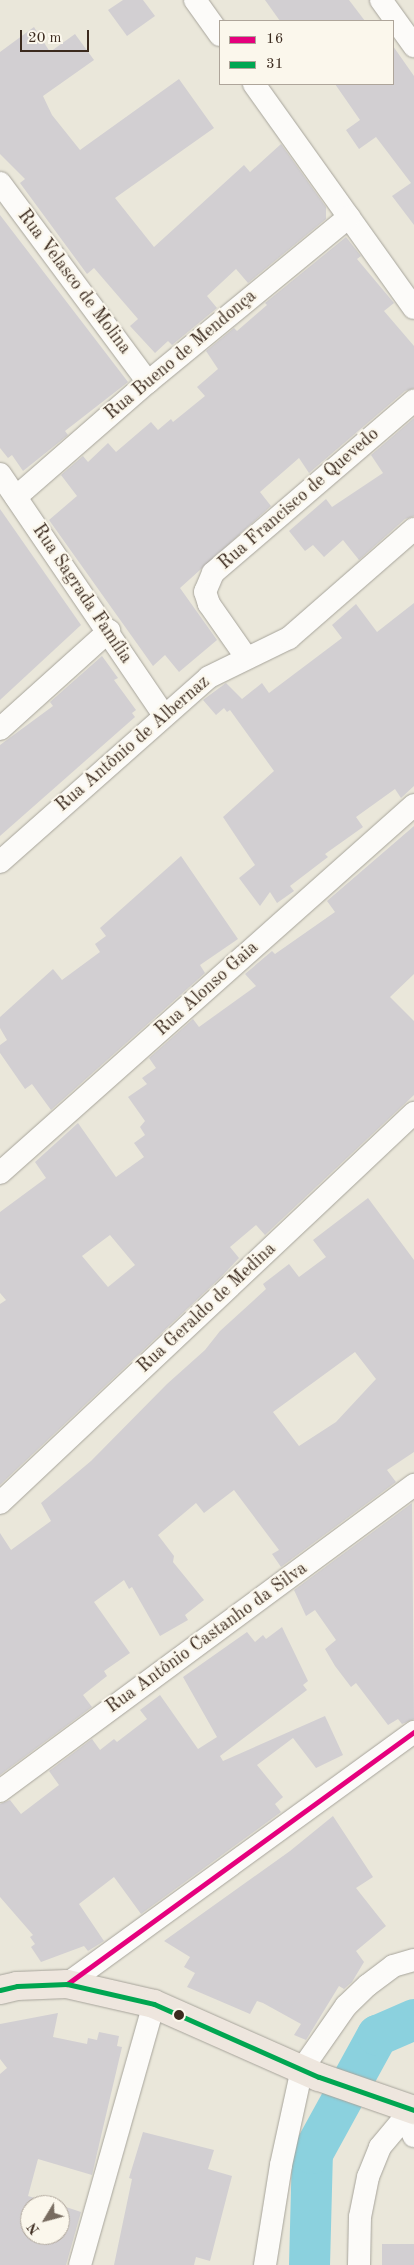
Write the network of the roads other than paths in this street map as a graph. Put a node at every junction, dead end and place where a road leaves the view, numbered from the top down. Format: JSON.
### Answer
{"nodes":[{"id":1,"x":195,"y":0,"type":"edge"},
{"id":2,"x":381,"y":0,"type":"edge"},
{"id":3,"x":219,"y":35,"type":"edge"},
{"id":4,"x":414,"y":46,"type":"edge"},
{"id":5,"x":255,"y":85,"type":"edge"},
{"id":6,"x":0,"y":183,"type":"edge"},
{"id":7,"x":349,"y":216,"type":"junction"},
{"id":8,"x":414,"y":308,"type":"edge"},
{"id":9,"x":148,"y":382,"type":"junction"},
{"id":10,"x":414,"y":401,"type":"edge"},
{"id":11,"x":0,"y":474,"type":"edge"},
{"id":12,"x":16,"y":497,"type":"junction"},
{"id":13,"x":414,"y":529,"type":"edge"},
{"id":14,"x":109,"y":631,"type":"junction"},
{"id":15,"x":246,"y":657,"type":"junction"},
{"id":16,"x":163,"y":714,"type":"junction"},
{"id":17,"x":0,"y":728,"type":"edge"},
{"id":18,"x":414,"y":805,"type":"edge"},
{"id":19,"x":0,"y":862,"type":"edge"},
{"id":20,"x":414,"y":1113,"type":"edge"},
{"id":21,"x":0,"y":1174,"type":"edge"},
{"id":22,"x":414,"y":1485,"type":"edge"},
{"id":23,"x":0,"y":1503,"type":"edge"},
{"id":24,"x":414,"y":1732,"type":"edge"},
{"id":25,"x":0,"y":1791,"type":"edge"},
{"id":26,"x":414,"y":1960,"type":"edge"},
{"id":27,"x":68,"y":1984,"type":"junction"},
{"id":28,"x":0,"y":1990,"type":"edge"},
{"id":29,"x":154,"y":2004,"type":"junction"},
{"id":30,"x":311,"y":2073,"type":"junction"},
{"id":31,"x":404,"y":2114,"type":"edge"},
{"id":32,"x":80,"y":2265,"type":"edge"},
{"id":33,"x":265,"y":2265,"type":"edge"},
{"id":34,"x":359,"y":2265,"type":"edge"}],
"edges":[{"from":1,"to":3,"type":"street"},
{"from":2,"to":4,"type":"street"},
{"from":5,"to":7,"type":"street"},
{"from":6,"to":9,"type":"street","name":"Rua Velasco de Molina"},
{"from":7,"to":8,"type":"street"},
{"from":7,"to":9,"type":"street","name":"Rua Bueno de Mendonça"},
{"from":9,"to":12,"type":"street","name":"Rua Bueno de Mendonça"},
{"from":10,"to":15,"type":"street","name":"Rua Francisco de Quevedo"},
{"from":11,"to":12,"type":"street","name":"Rua Sagrada Família"},
{"from":12,"to":14,"type":"street","name":"Rua Sagrada Família"},
{"from":13,"to":15,"type":"street","name":"Rua Antônio de Albernaz"},
{"from":14,"to":16,"type":"street","name":"Rua Sagrada Família"},
{"from":14,"to":17,"type":"street"},
{"from":15,"to":16,"type":"street","name":"Rua Antônio de Albernaz"},
{"from":16,"to":19,"type":"street","name":"Rua Antônio de Albernaz"},
{"from":18,"to":21,"type":"street","name":"Rua Alonso Gaia"},
{"from":20,"to":23,"type":"street","name":"Rua Geraldo de Medina"},
{"from":22,"to":25,"type":"street","name":"Rua Antônio Castanho da Silva"},
{"from":24,"to":27,"type":"street"},
{"from":26,"to":30,"type":"street"},
{"from":27,"to":28,"type":"main road"},
{"from":27,"to":29,"type":"main road"},
{"from":29,"to":30,"type":"main road"},
{"from":29,"to":32,"type":"street"},
{"from":30,"to":31,"type":"main road"},
{"from":30,"to":33,"type":"street"},
{"from":31,"to":34,"type":"street"}]}
